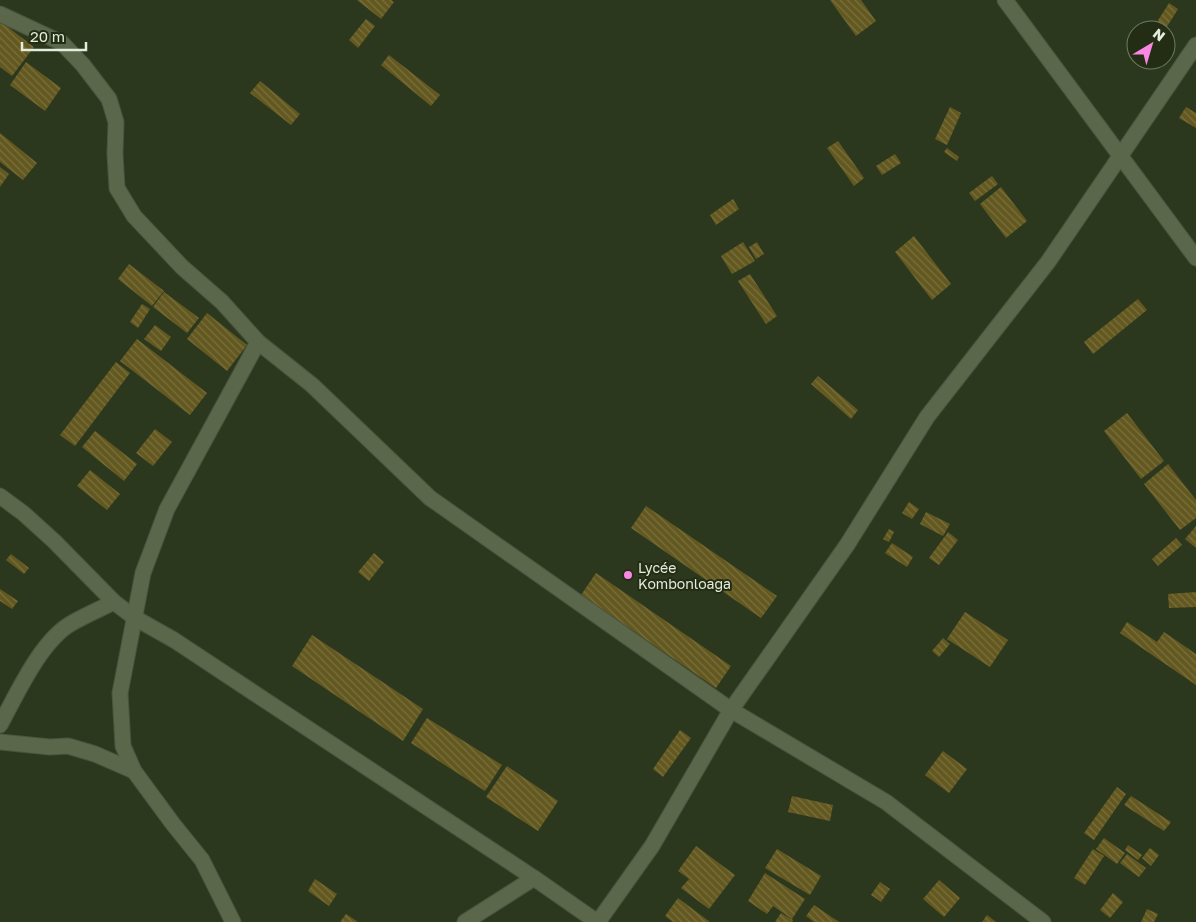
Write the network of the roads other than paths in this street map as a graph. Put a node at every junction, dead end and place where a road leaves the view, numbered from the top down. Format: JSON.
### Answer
{"nodes":[{"id":1,"x":1005,"y":0,"type":"edge"},
{"id":2,"x":0,"y":14,"type":"edge"},
{"id":3,"x":1196,"y":44,"type":"edge"},
{"id":4,"x":1121,"y":156,"type":"junction"},
{"id":5,"x":1196,"y":258,"type":"edge"},
{"id":6,"x":258,"y":342,"type":"junction"},
{"id":7,"x":0,"y":496,"type":"edge"},
{"id":8,"x":114,"y":602,"type":"junction"},
{"id":9,"x":135,"y":618,"type":"junction"},
{"id":10,"x":731,"y":710,"type":"junction"},
{"id":11,"x":0,"y":725,"type":"edge"},
{"id":12,"x":0,"y":742,"type":"edge"},
{"id":13,"x":134,"y":771,"type":"junction"},
{"id":14,"x":534,"y":878,"type":"junction"},
{"id":15,"x":233,"y":922,"type":"edge"},
{"id":16,"x":465,"y":922,"type":"edge"},
{"id":17,"x":598,"y":922,"type":"edge"},
{"id":18,"x":1043,"y":922,"type":"edge"}],
"edges":[{"from":1,"to":4,"type":"street"},
{"from":2,"to":6,"type":"street"},
{"from":3,"to":4,"type":"street"},
{"from":4,"to":5,"type":"street"},
{"from":4,"to":10,"type":"street"},
{"from":6,"to":9,"type":"street"},
{"from":6,"to":10,"type":"street"},
{"from":7,"to":8,"type":"street"},
{"from":8,"to":9,"type":"street"},
{"from":8,"to":11,"type":"street"},
{"from":9,"to":13,"type":"street"},
{"from":9,"to":14,"type":"street"},
{"from":10,"to":17,"type":"street"},
{"from":10,"to":18,"type":"street"},
{"from":12,"to":13,"type":"street"},
{"from":13,"to":15,"type":"street"},
{"from":14,"to":16,"type":"street"},
{"from":14,"to":17,"type":"street"}]}
